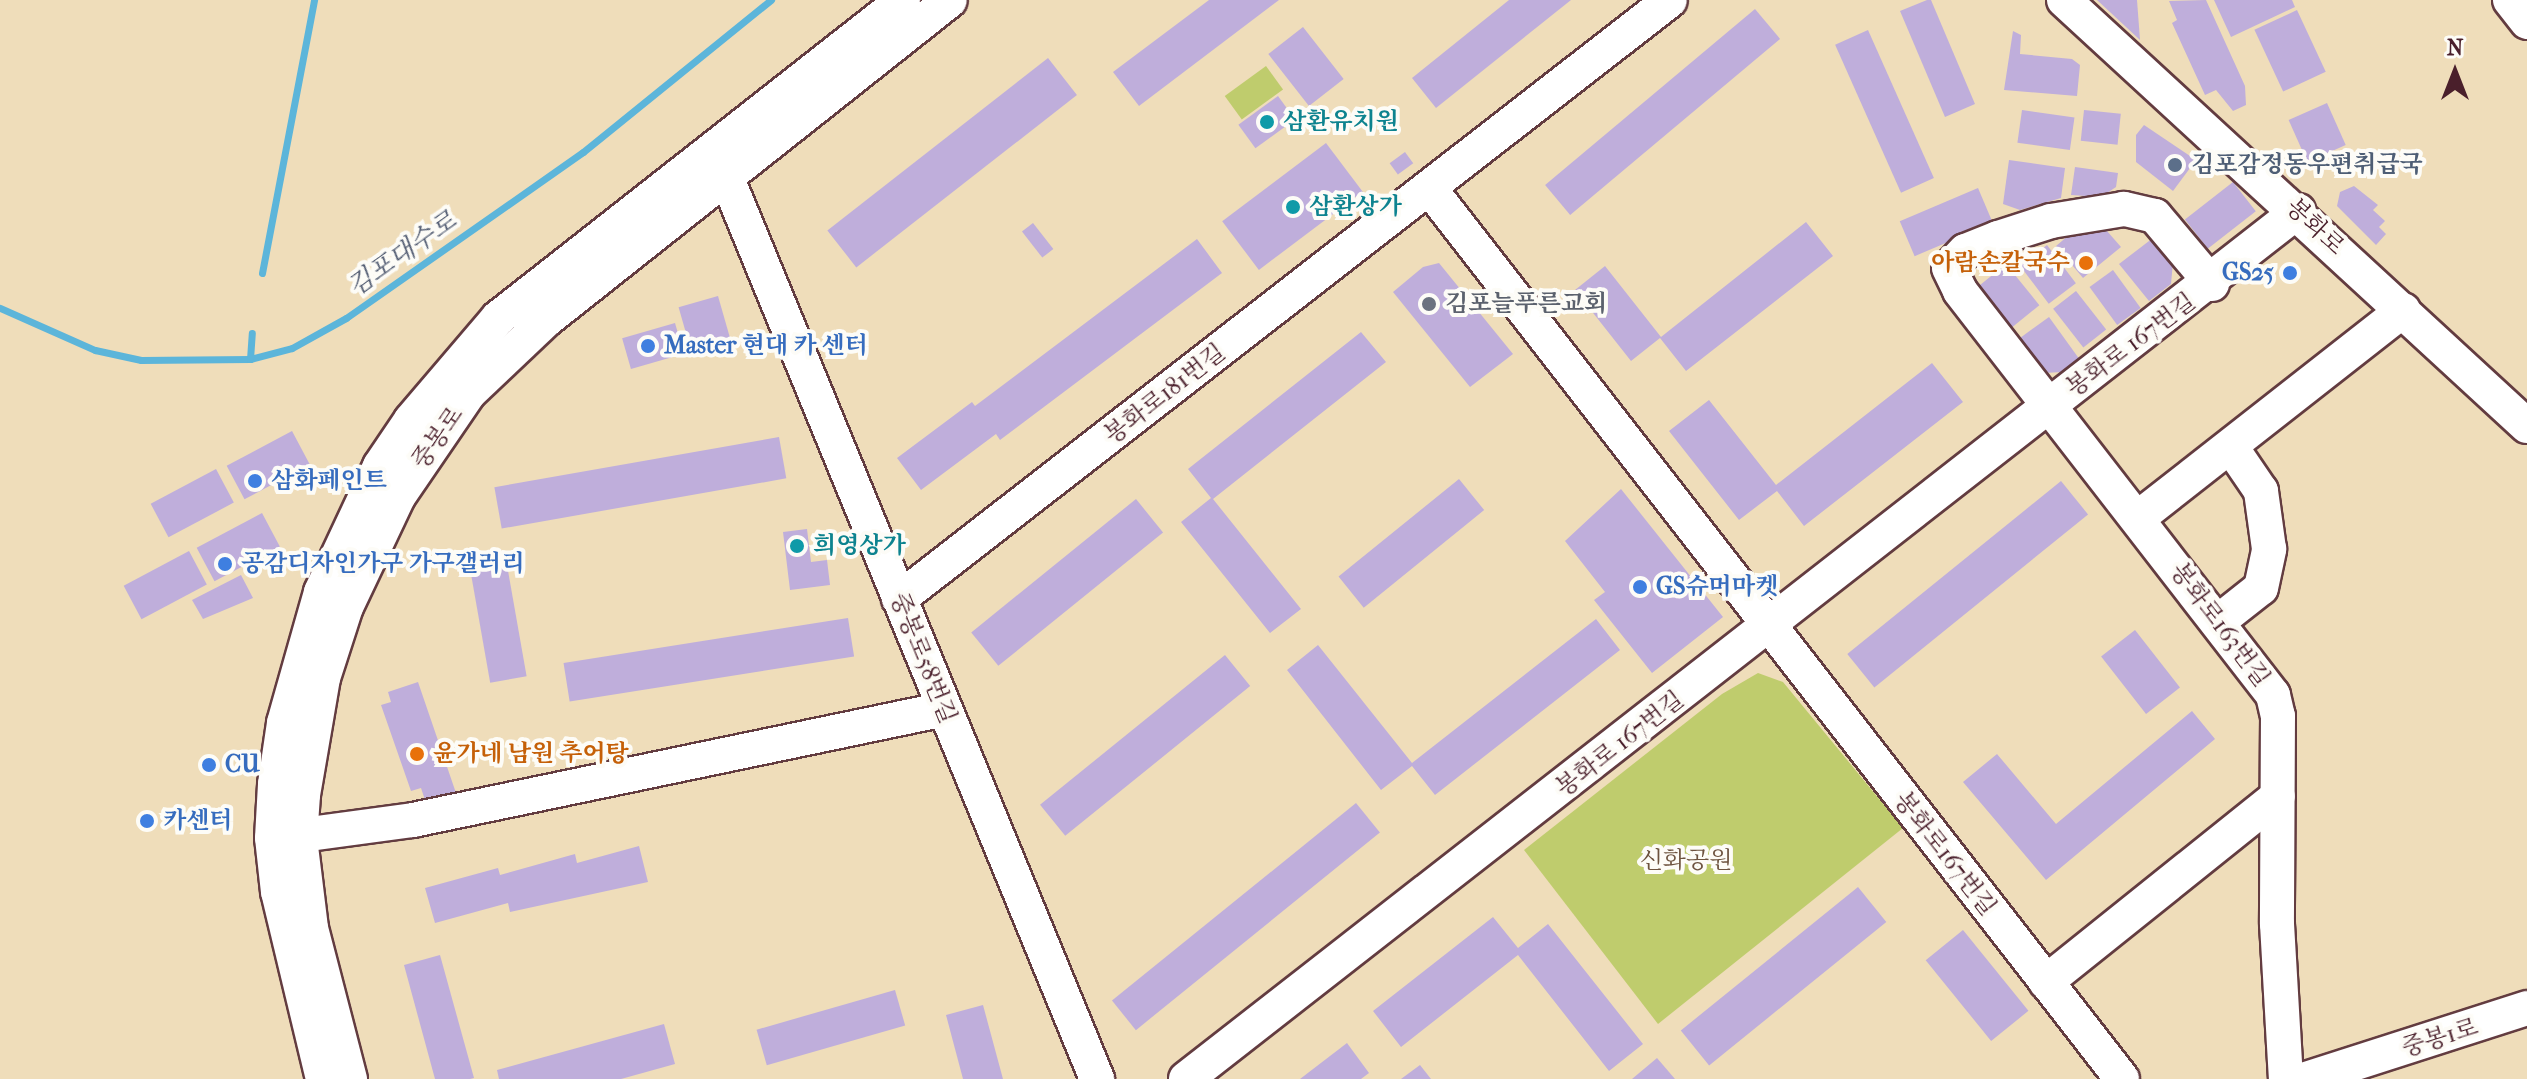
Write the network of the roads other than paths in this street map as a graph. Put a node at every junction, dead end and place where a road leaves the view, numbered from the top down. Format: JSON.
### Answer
{"nodes":[{"id":1,"x":903,"y":0,"type":"edge"},
{"id":2,"x":950,"y":0,"type":"edge"},
{"id":3,"x":1670,"y":0,"type":"edge"},
{"id":4,"x":2064,"y":0,"type":"edge"},
{"id":5,"x":2510,"y":0,"type":"edge"},
{"id":6,"x":2527,"y":22,"type":"edge"},
{"id":7,"x":721,"y":162,"type":"junction"},
{"id":8,"x":1430,"y":189,"type":"junction"},
{"id":9,"x":2298,"y":211,"type":"junction"},
{"id":10,"x":2212,"y":284,"type":"junction"},
{"id":11,"x":2403,"y":310,"type":"junction"},
{"id":12,"x":2051,"y":406,"type":"junction"},
{"id":13,"x":2527,"y":426,"type":"edge"},
{"id":14,"x":2231,"y":447,"type":"junction"},
{"id":15,"x":2138,"y":518,"type":"junction"},
{"id":16,"x":899,"y":599,"type":"junction"},
{"id":17,"x":2219,"y":621,"type":"junction"},
{"id":18,"x":1768,"y":629,"type":"junction"},
{"id":19,"x":945,"y":709,"type":"junction"},
{"id":20,"x":2278,"y":796,"type":"junction"},
{"id":21,"x":286,"y":838,"type":"junction"},
{"id":22,"x":2046,"y":982,"type":"junction"},
{"id":23,"x":2527,"y":1008,"type":"edge"},
{"id":24,"x":323,"y":1079,"type":"edge"},
{"id":25,"x":350,"y":1079,"type":"edge"},
{"id":26,"x":1097,"y":1079,"type":"edge"},
{"id":27,"x":1186,"y":1079,"type":"edge"},
{"id":28,"x":2122,"y":1079,"type":"edge"},
{"id":29,"x":2286,"y":1079,"type":"edge"},
{"id":30,"x":2306,"y":1079,"type":"edge"}],
"edges":[{"from":1,"to":7,"type":"street","name":"중봉로"},
{"from":2,"to":7,"type":"street","name":"중봉로"},
{"from":3,"to":8,"type":"street","name":"봉화로181번길"},
{"from":4,"to":9,"type":"street","name":"봉화로"},
{"from":5,"to":6,"type":"street"},
{"from":7,"to":16,"type":"street","name":"중봉로58번길"},
{"from":7,"to":21,"type":"street","name":"중봉로"},
{"from":8,"to":16,"type":"street","name":"봉화로181번길"},
{"from":8,"to":18,"type":"street"},
{"from":9,"to":10,"type":"street","name":"봉화로 167번길"},
{"from":9,"to":11,"type":"street","name":"봉화로"},
{"from":10,"to":12,"type":"street","name":"봉화로 167번길"},
{"from":10,"to":12,"type":"street","name":"봉화로 167번길"},
{"from":11,"to":13,"type":"street","name":"봉화로"},
{"from":11,"to":14,"type":"street"},
{"from":12,"to":15,"type":"street","name":"봉화로163번길"},
{"from":12,"to":18,"type":"street","name":"봉화로 167번길"},
{"from":14,"to":15,"type":"street"},
{"from":14,"to":17,"type":"street"},
{"from":15,"to":17,"type":"street","name":"봉화로163번길"},
{"from":16,"to":19,"type":"street","name":"중봉로58번길"},
{"from":17,"to":20,"type":"street","name":"봉화로163번길"},
{"from":18,"to":22,"type":"street","name":"봉화로167번길"},
{"from":18,"to":27,"type":"street","name":"봉화로 167번길"},
{"from":19,"to":21,"type":"street"},
{"from":19,"to":26,"type":"street","name":"중봉로58번길"},
{"from":20,"to":22,"type":"street"},
{"from":20,"to":29,"type":"street","name":"봉화로163번길"},
{"from":21,"to":24,"type":"street","name":"중봉로"},
{"from":21,"to":25,"type":"street","name":"중봉로"},
{"from":22,"to":28,"type":"street","name":"봉화로167번길"},
{"from":23,"to":30,"type":"street","name":"중봉1로"}]}
